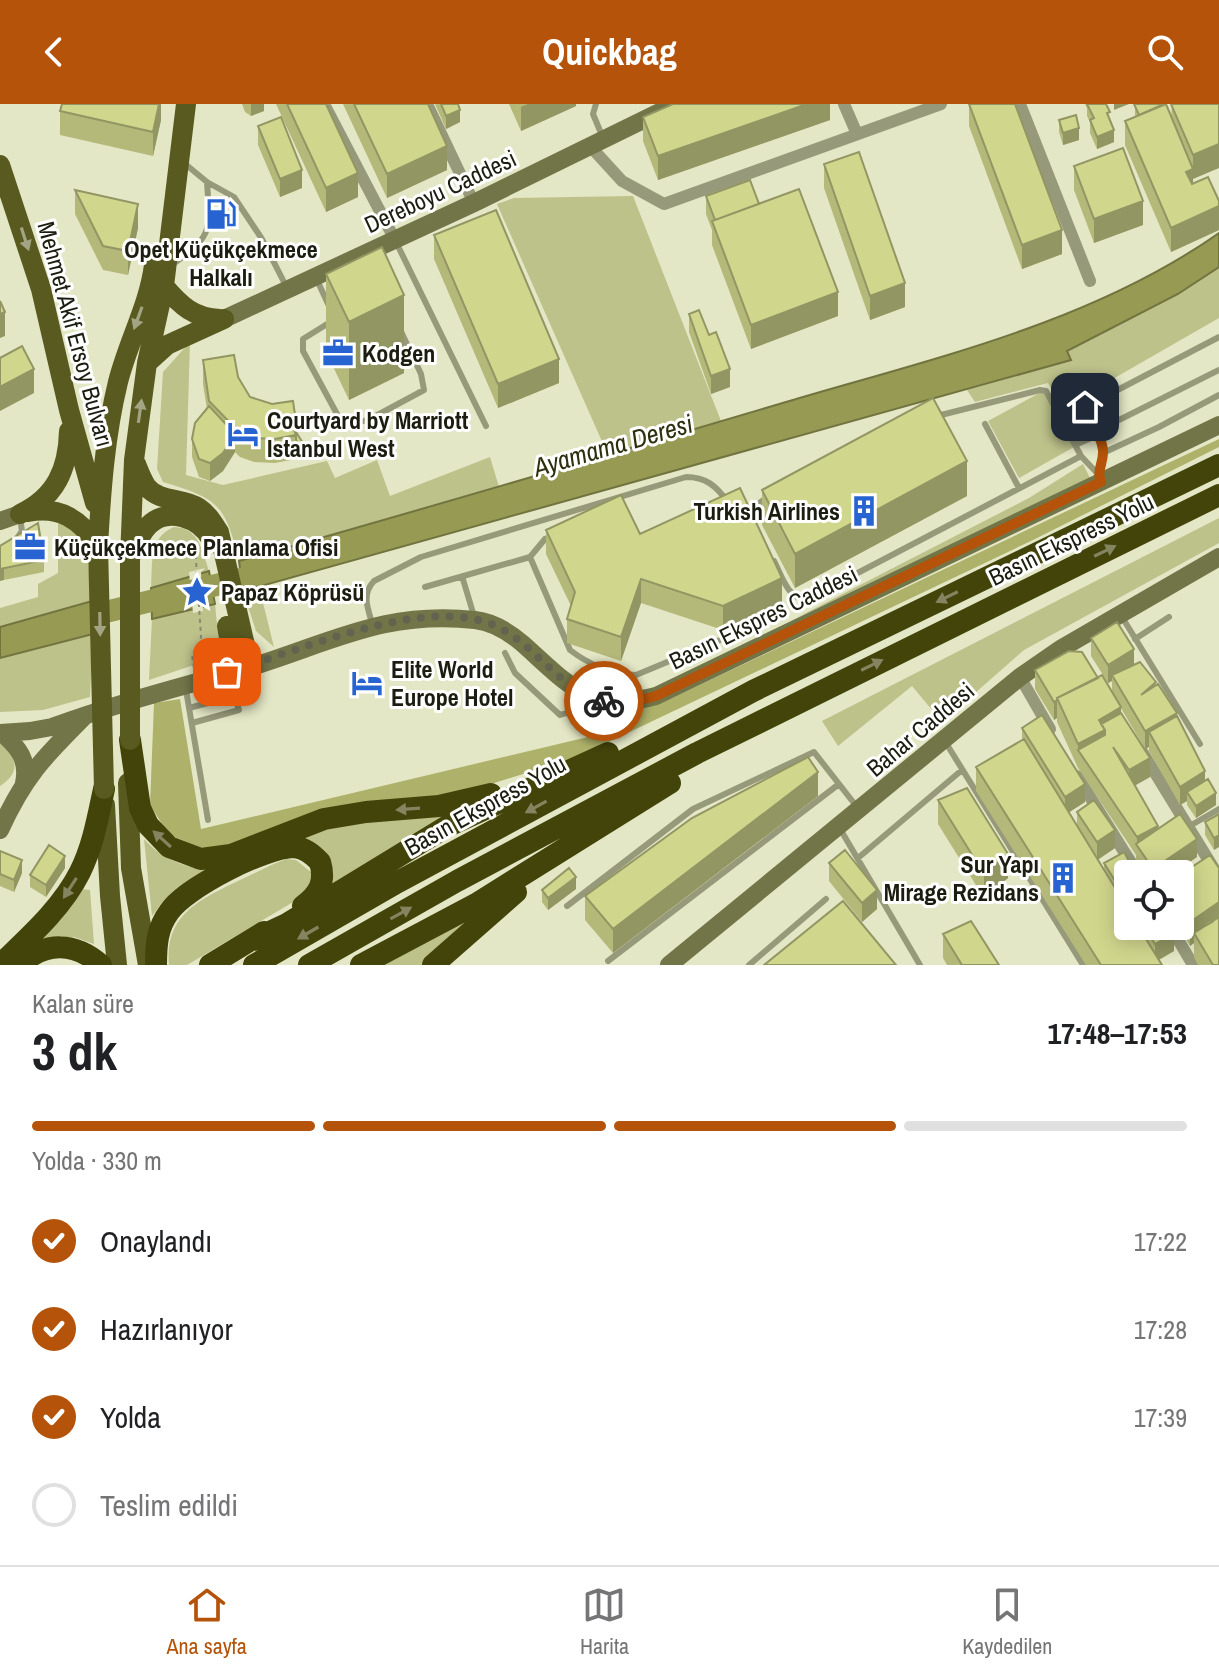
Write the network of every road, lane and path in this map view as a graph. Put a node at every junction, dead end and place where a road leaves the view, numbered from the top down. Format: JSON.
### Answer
{"nodes":[{"id":1,"x":173,"y":104,"type":"edge"},
{"id":2,"x":186,"y":104,"type":"edge"},
{"id":3,"x":324,"y":104,"type":"edge"},
{"id":4,"x":427,"y":104,"type":"edge"},
{"id":5,"x":596,"y":104,"type":"edge"},
{"id":6,"x":676,"y":104,"type":"edge"},
{"id":7,"x":844,"y":104,"type":"edge"},
{"id":8,"x":941,"y":104,"type":"edge"},
{"id":9,"x":1020,"y":104,"type":"edge"},
{"id":10,"x":648,"y":110,"type":"edge"},
{"id":11,"x":857,"y":134,"type":"junction"},
{"id":12,"x":597,"y":143,"type":"junction"},
{"id":13,"x":178,"y":158,"type":"junction"},
{"id":14,"x":0,"y":167,"type":"edge"},
{"id":15,"x":207,"y":182,"type":"junction"},
{"id":16,"x":474,"y":203,"type":"junction"},
{"id":17,"x":395,"y":240,"type":"junction"},
{"id":18,"x":316,"y":276,"type":"junction"},
{"id":19,"x":165,"y":277,"type":"junction"},
{"id":20,"x":1090,"y":281,"type":"dead end"},
{"id":21,"x":288,"y":289,"type":"junction"},
{"id":22,"x":224,"y":319,"type":"junction"},
{"id":23,"x":332,"y":321,"type":"junction"},
{"id":24,"x":1219,"y":337,"type":"edge"},
{"id":25,"x":147,"y":363,"type":"junction"},
{"id":26,"x":1219,"y":370,"type":"edge"},
{"id":27,"x":1219,"y":395,"type":"edge"},
{"id":28,"x":1085,"y":407,"type":"junction"},
{"id":29,"x":69,"y":410,"type":"junction"},
{"id":30,"x":931,"y":418,"type":"edge"},
{"id":31,"x":1062,"y":419,"type":"junction"},
{"id":32,"x":985,"y":424,"type":"dead end"},
{"id":33,"x":1219,"y":425,"type":"edge"},
{"id":34,"x":486,"y":426,"type":"dead end"},
{"id":35,"x":1097,"y":433,"type":"junction"},
{"id":36,"x":1075,"y":445,"type":"junction"},
{"id":37,"x":1103,"y":453,"type":"junction"},
{"id":38,"x":1081,"y":456,"type":"junction"},
{"id":39,"x":134,"y":460,"type":"junction"},
{"id":40,"x":1219,"y":465,"type":"edge"},
{"id":41,"x":1099,"y":477,"type":"junction"},
{"id":42,"x":1019,"y":488,"type":"junction"},
{"id":43,"x":1219,"y":495,"type":"edge"},
{"id":44,"x":771,"y":496,"type":"edge"},
{"id":45,"x":731,"y":508,"type":"edge"},
{"id":46,"x":20,"y":514,"type":"junction"},
{"id":47,"x":100,"y":518,"type":"junction"},
{"id":48,"x":0,"y":521,"type":"edge"},
{"id":49,"x":755,"y":526,"type":"edge"},
{"id":50,"x":557,"y":536,"type":"edge"},
{"id":51,"x":216,"y":540,"type":"junction"},
{"id":52,"x":7,"y":546,"type":"edge"},
{"id":53,"x":98,"y":546,"type":"junction"},
{"id":54,"x":197,"y":553,"type":"dead end"},
{"id":55,"x":770,"y":553,"type":"edge"},
{"id":56,"x":530,"y":557,"type":"junction"},
{"id":57,"x":1219,"y":557,"type":"edge"},
{"id":58,"x":130,"y":558,"type":"junction"},
{"id":59,"x":462,"y":576,"type":"junction"},
{"id":60,"x":425,"y":587,"type":"dead end"},
{"id":61,"x":1120,"y":614,"type":"junction"},
{"id":62,"x":1169,"y":617,"type":"dead end"},
{"id":63,"x":476,"y":620,"type":"junction"},
{"id":64,"x":373,"y":626,"type":"junction"},
{"id":65,"x":1135,"y":639,"type":"junction"},
{"id":66,"x":720,"y":640,"type":"dead end"},
{"id":67,"x":505,"y":653,"type":"dead end"},
{"id":68,"x":237,"y":670,"type":"junction"},
{"id":69,"x":190,"y":676,"type":"junction"},
{"id":70,"x":1020,"y":677,"type":"junction"},
{"id":71,"x":753,"y":691,"type":"junction"},
{"id":72,"x":234,"y":696,"type":"junction"},
{"id":73,"x":590,"y":696,"type":"junction"},
{"id":74,"x":802,"y":699,"type":"junction"},
{"id":75,"x":189,"y":708,"type":"junction"},
{"id":76,"x":88,"y":714,"type":"junction"},
{"id":77,"x":192,"y":723,"type":"junction"},
{"id":78,"x":1,"y":733,"type":"edge"},
{"id":79,"x":1131,"y":734,"type":"edge"},
{"id":80,"x":130,"y":740,"type":"junction"},
{"id":81,"x":944,"y":740,"type":"junction"},
{"id":82,"x":1058,"y":743,"type":"edge"},
{"id":83,"x":1200,"y":744,"type":"dead end"},
{"id":84,"x":962,"y":770,"type":"junction"},
{"id":85,"x":1073,"y":770,"type":"edge"},
{"id":86,"x":565,"y":773,"type":"junction"},
{"id":87,"x":839,"y":784,"type":"junction"},
{"id":88,"x":104,"y":789,"type":"junction"},
{"id":89,"x":13,"y":793,"type":"edge"},
{"id":90,"x":1219,"y":809,"type":"edge"},
{"id":91,"x":859,"y":810,"type":"junction"},
{"id":92,"x":208,"y":820,"type":"dead end"},
{"id":93,"x":839,"y":826,"type":"junction"},
{"id":94,"x":1188,"y":827,"type":"junction"},
{"id":95,"x":0,"y":830,"type":"edge"},
{"id":96,"x":578,"y":840,"type":"junction"},
{"id":97,"x":858,"y":858,"type":"junction"},
{"id":98,"x":1129,"y":860,"type":"edge"},
{"id":99,"x":1219,"y":877,"type":"edge"},
{"id":100,"x":826,"y":899,"type":"dead end"},
{"id":101,"x":567,"y":906,"type":"dead end"},
{"id":102,"x":253,"y":940,"type":"junction"},
{"id":103,"x":1178,"y":940,"type":"edge"},
{"id":104,"x":608,"y":961,"type":"dead end"},
{"id":105,"x":0,"y":965,"type":"edge"},
{"id":106,"x":20,"y":965,"type":"edge"},
{"id":107,"x":101,"y":965,"type":"edge"},
{"id":108,"x":117,"y":965,"type":"edge"},
{"id":109,"x":148,"y":965,"type":"edge"},
{"id":110,"x":156,"y":965,"type":"edge"},
{"id":111,"x":210,"y":965,"type":"edge"},
{"id":112,"x":254,"y":965,"type":"edge"},
{"id":113,"x":309,"y":965,"type":"edge"},
{"id":114,"x":361,"y":965,"type":"edge"},
{"id":115,"x":433,"y":965,"type":"edge"},
{"id":116,"x":669,"y":965,"type":"edge"},
{"id":117,"x":749,"y":965,"type":"edge"},
{"id":118,"x":920,"y":965,"type":"edge"},
{"id":119,"x":1083,"y":965,"type":"edge"},
{"id":120,"x":1193,"y":965,"type":"edge"}],
"edges":[{"from":1,"to":47,"type":"main road","name":"Mehmet Akif Ersoy Bulvarı","one_way":true},
{"from":2,"to":13,"type":"main road"},
{"from":3,"to":17,"type":"street"},
{"from":4,"to":16,"type":"street"},
{"from":5,"to":12,"type":"lane"},
{"from":6,"to":10,"type":"main road","name":"Dereboyu Caddesi"},
{"from":7,"to":11,"type":"street"},
{"from":8,"to":11,"type":"street"},
{"from":9,"to":20,"type":"street"},
{"from":10,"to":12,"type":"main road","name":"Dereboyu Caddesi"},
{"from":11,"to":12,"type":"street"},
{"from":12,"to":16,"type":"main road","name":"Dereboyu Caddesi"},
{"from":13,"to":15,"type":"lane"},
{"from":13,"to":19,"type":"main road"},
{"from":14,"to":29,"type":"main road","name":"Mehmet Akif Ersoy Bulvarı","one_way":true},
{"from":15,"to":19,"type":"lane"},
{"from":15,"to":21,"type":"lane"},
{"from":16,"to":17,"type":"main road","name":"Dereboyu Caddesi"},
{"from":17,"to":18,"type":"main road","name":"Dereboyu Caddesi"},
{"from":17,"to":34,"type":"lane"},
{"from":18,"to":21,"type":"main road","name":"Dereboyu Caddesi"},
{"from":18,"to":23,"type":"lane"},
{"from":19,"to":22,"type":"main road"},
{"from":19,"to":25,"type":"main road"},
{"from":21,"to":22,"type":"main road","name":"Dereboyu Caddesi"},
{"from":22,"to":25,"type":"main road"},
{"from":23,"to":23,"type":"lane"},
{"from":24,"to":28,"type":"lane"},
{"from":39,"to":25,"type":"main road","one_way":true},
{"from":26,"to":35,"type":"lane"},
{"from":27,"to":37,"type":"lane"},
{"from":28,"to":31,"type":"lane"},
{"from":28,"to":35,"type":"lane"},
{"from":29,"to":46,"type":"main road"},
{"from":29,"to":47,"type":"main road","name":"Mehmet Akif Ersoy Bulvarı"},
{"from":30,"to":31,"type":"lane"},
{"from":31,"to":36,"type":"lane"},
{"from":32,"to":42,"type":"lane"},
{"from":33,"to":41,"type":"main road","name":"Basın Ekspres Caddesi"},
{"from":35,"to":36,"type":"lane"},
{"from":35,"to":37,"type":"lane"},
{"from":36,"to":38,"type":"lane"},
{"from":37,"to":41,"type":"lane"},
{"from":38,"to":41,"type":"lane"},
{"from":38,"to":42,"type":"lane"},
{"from":39,"to":51,"type":"main road"},
{"from":39,"to":58,"type":"main road"},
{"from":40,"to":71,"type":"highway","name":"Basın Ekspress Yolu","one_way":true},
{"from":41,"to":73,"type":"main road","name":"Basın Ekspres Caddesi"},
{"from":42,"to":55,"type":"lane"},
{"from":74,"to":43,"type":"highway","name":"Basın Ekspress Yolu","one_way":true},
{"from":44,"to":49,"type":"lane"},
{"from":45,"to":64,"type":"lane"},
{"from":46,"to":48,"type":"main road"},
{"from":46,"to":52,"type":"lane"},
{"from":46,"to":53,"type":"main road"},
{"from":47,"to":53,"type":"main road","name":"Mehmet Akif Ersoy Bulvarı"},
{"from":50,"to":56,"type":"lane"},
{"from":51,"to":58,"type":"main road"},
{"from":51,"to":68,"type":"main road"},
{"from":53,"to":88,"type":"main road","name":"Mehmet Akif Ersoy Bulvarı","one_way":true,"bridge":true},
{"from":54,"to":69,"type":"path"},
{"from":56,"to":59,"type":"lane"},
{"from":56,"to":66,"type":"lane"},
{"from":57,"to":61,"type":"main road","name":"Bahar Caddesi"},
{"from":58,"to":80,"type":"main road","bridge":true},
{"from":59,"to":60,"type":"lane"},
{"from":59,"to":63,"type":"lane"},
{"from":61,"to":65,"type":"lane"},
{"from":61,"to":70,"type":"main road","name":"Bahar Caddesi"},
{"from":62,"to":65,"type":"lane"},
{"from":63,"to":64,"type":"main road","name":"Basın Ekspres Caddesi"},
{"from":63,"to":73,"type":"main road","name":"Basın Ekspres Caddesi"},
{"from":64,"to":68,"type":"main road","name":"Basın Ekspres Caddesi"},
{"from":65,"to":83,"type":"lane"},
{"from":67,"to":73,"type":"lane"},
{"from":68,"to":69,"type":"main road","name":"Basın Ekspres Caddesi"},
{"from":68,"to":72,"type":"lane"},
{"from":69,"to":75,"type":"lane"},
{"from":69,"to":76,"type":"main road","name":"Basın Ekspres Caddesi"},
{"from":70,"to":81,"type":"main road","name":"Bahar Caddesi"},
{"from":70,"to":82,"type":"street"},
{"from":71,"to":86,"type":"highway"},
{"from":71,"to":112,"type":"highway","name":"Basın Ekspress Yolu","one_way":true},
{"from":72,"to":75,"type":"lane"},
{"from":72,"to":77,"type":"lane"},
{"from":74,"to":96,"type":"highway"},
{"from":113,"to":74,"type":"highway","name":"Basın Ekspress Yolu","one_way":true},
{"from":75,"to":77,"type":"lane"},
{"from":76,"to":78,"type":"main road","name":"Basın Ekspres Caddesi"},
{"from":76,"to":89,"type":"main road"},
{"from":77,"to":92,"type":"lane"},
{"from":78,"to":89,"type":"main road"},
{"from":79,"to":94,"type":"street"},
{"from":86,"to":80,"type":"highway","one_way":true},
{"from":80,"to":109,"type":"main road"},
{"from":81,"to":84,"type":"lane"},
{"from":81,"to":91,"type":"main road","name":"Bahar Caddesi"},
{"from":84,"to":97,"type":"lane"},
{"from":84,"to":119,"type":"lane"},
{"from":85,"to":98,"type":"street"},
{"from":86,"to":102,"type":"highway"},
{"from":87,"to":91,"type":"lane"},
{"from":87,"to":101,"type":"lane"},
{"from":87,"to":104,"type":"lane"},
{"from":88,"to":105,"type":"highway","one_way":true},
{"from":88,"to":108,"type":"main road","name":"Mehmet Akif Ersoy Bulvarı"},
{"from":89,"to":95,"type":"main road"},
{"from":90,"to":94,"type":"lane"},
{"from":91,"to":93,"type":"main road","name":"Bahar Caddesi"},
{"from":93,"to":97,"type":"lane"},
{"from":93,"to":116,"type":"main road","name":"Bahar Caddesi"},
{"from":94,"to":99,"type":"street"},
{"from":96,"to":114,"type":"highway"},
{"from":96,"to":115,"type":"highway"},
{"from":97,"to":118,"type":"lane"},
{"from":100,"to":117,"type":"lane"},
{"from":102,"to":110,"type":"highway"},
{"from":102,"to":111,"type":"highway"},
{"from":103,"to":120,"type":"street"},
{"from":106,"to":107,"type":"highway"}]}
